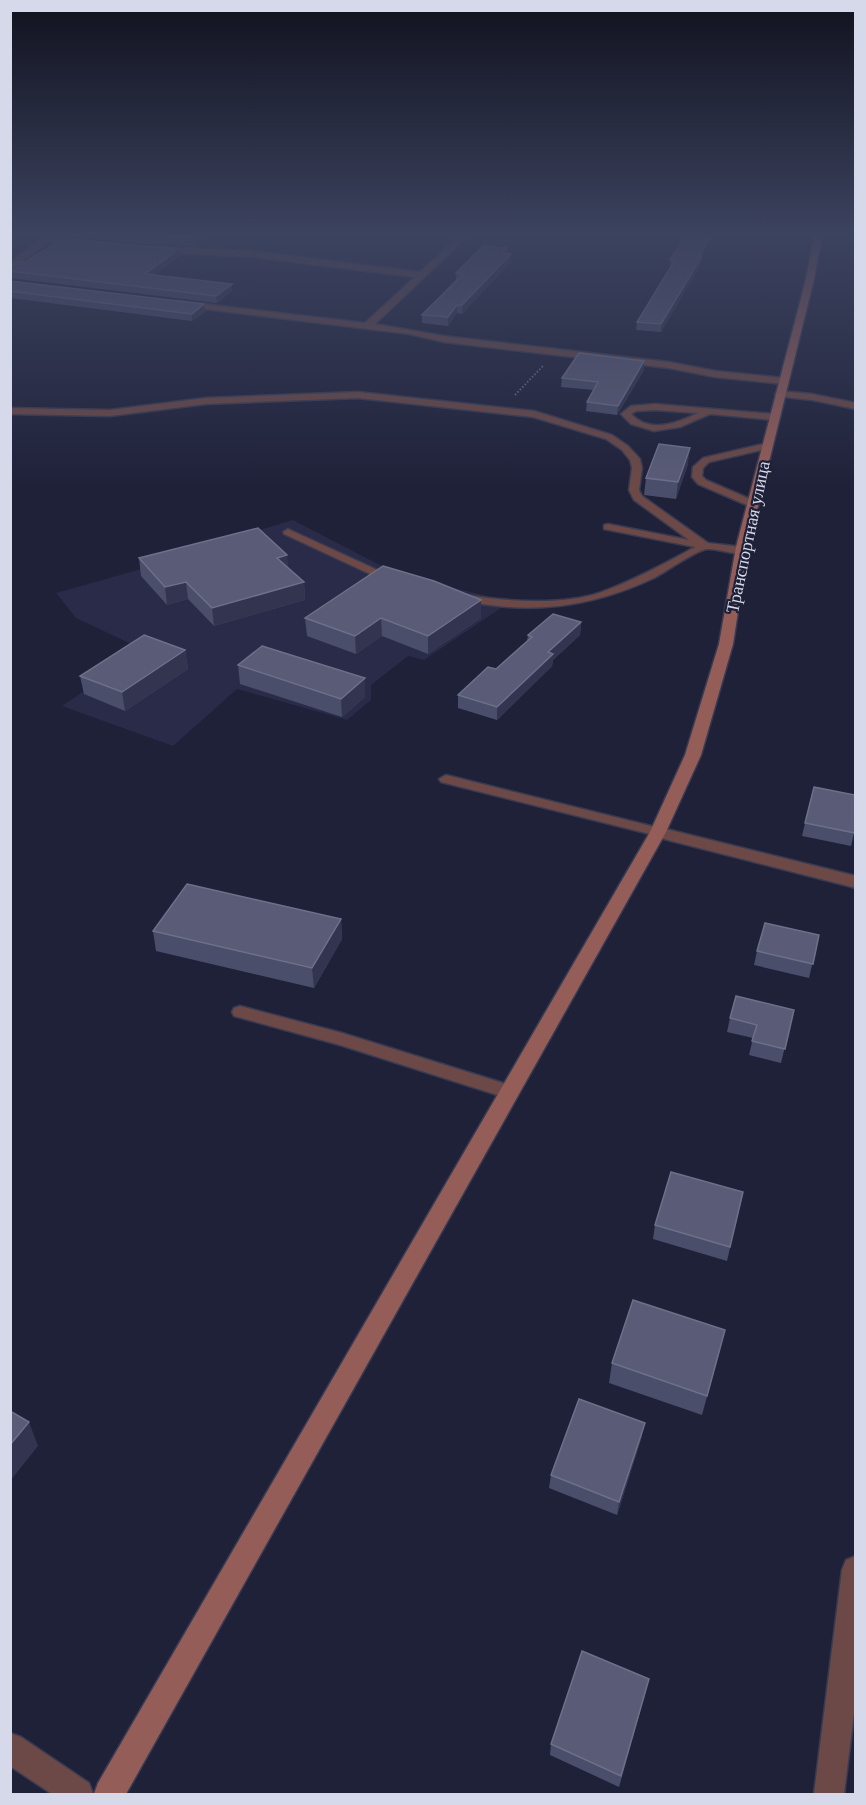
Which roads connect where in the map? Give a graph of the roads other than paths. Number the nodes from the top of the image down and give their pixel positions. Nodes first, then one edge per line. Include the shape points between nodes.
1 (310, 319) edge
2 (374, 319) edge
3 (799, 319) edge
4 (367, 326) junction
5 (781, 388) junction
6 (855, 406) edge
7 (10, 411) edge
8 (708, 412) junction
9 (774, 417) junction
10 (767, 446) junction
11 (753, 504) junction
12 (608, 527) dead end
13 (288, 532) dead end
14 (705, 546) junction
15 (742, 550) junction
16 (408, 584) edge
17 (448, 595) edge
18 (446, 779) dead end
19 (658, 832) junction
20 (855, 882) edge
21 (240, 1012) dead end
22 (510, 1092) junction
23 (855, 1570) edge
24 (10, 1748) edge
25 (78, 1794) edge
26 (109, 1794) edge
27 (829, 1794) edge

1 - 4 street
2 - 4 street
3 - 5 main road, Транспортная улица
4 - 5 street via 444,339 669,365
5 - 6 street
5 - 9 main road, Транспортная улица
7 - 14 lane via 110,413 218,400 358,395 534,414 609,436 635,459 634,490 638,498
8 - 8 lane via 643,407 626,414 643,426 658,428 684,424
8 - 9 lane
9 - 10 main road, Транспортная улица
10 - 11 main road, Транспортная улица
10 - 11 lane via 706,460 699,467 702,482
11 - 15 main road, Транспортная улица
12 - 14 lane
13 - 16 lane via 388,579
14 - 15 lane
14 - 17 lane via 601,596 569,603 493,603
15 - 19 main road, Транспортная улица via 726,644 696,744
18 - 19 lane
19 - 20 street
19 - 22 main road, Транспортная улица
21 - 22 lane via 342,1039
22 - 26 main road, Транспортная улица
23 - 27 street
24 - 25 street

